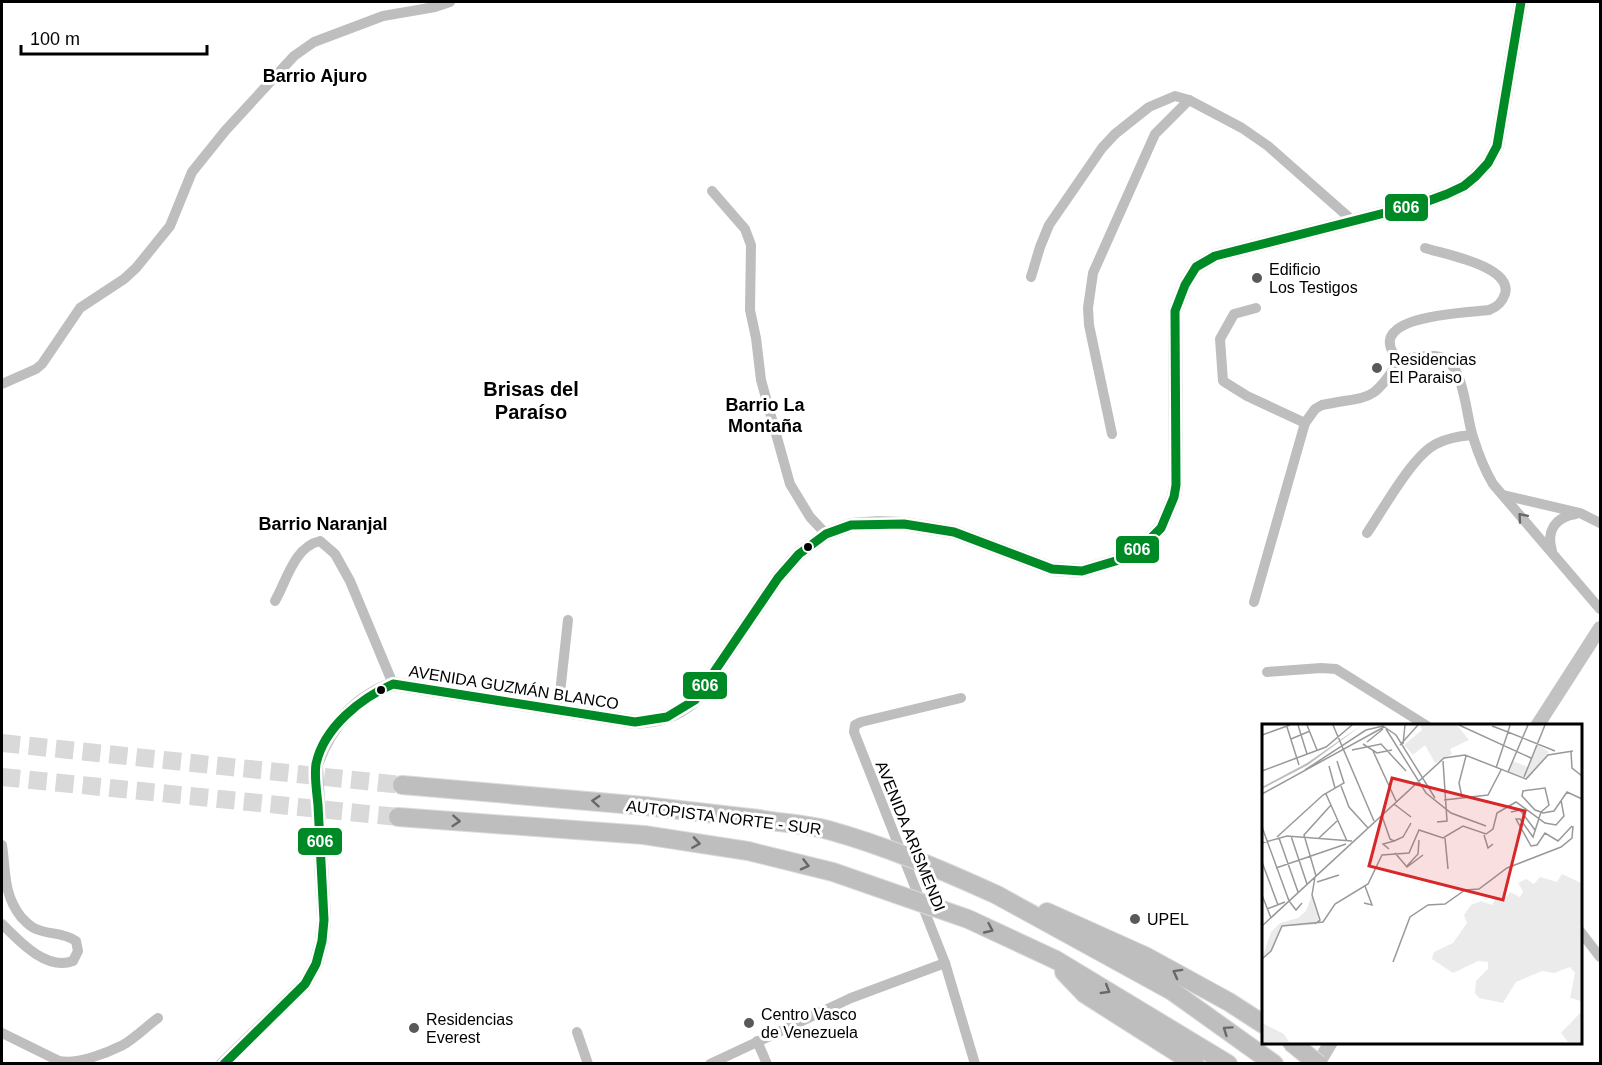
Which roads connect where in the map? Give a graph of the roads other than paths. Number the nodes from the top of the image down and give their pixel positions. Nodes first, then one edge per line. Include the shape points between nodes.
1 (450, 2) edge
2 (1521, 2) edge
3 (1189, 100) junction
4 (712, 191) dead end
5 (1353, 221) junction
6 (1425, 248) dead end
7 (1031, 277) dead end
8 (1256, 308) dead end
9 (1399, 361) junction
10 (2, 384) edge
11 (1305, 423) junction
12 (1112, 434) dead end
13 (1472, 435) junction
14 (1503, 495) junction
15 (1580, 513) junction
16 (1600, 523) edge
17 (1367, 533) dead end
18 (826, 534) junction
19 (1552, 552) junction
20 (275, 601) dead end
21 (1254, 602) dead end
22 (1600, 609) edge
23 (568, 620) dead end
24 (1600, 628) edge
25 (1267, 672) dead end
26 (393, 684) junction
27 (961, 698) dead end
28 (558, 711) junction
29 (1423, 724) edge
30 (1538, 724) edge
31 (402, 785) tunnel mouth
32 (398, 817) tunnel mouth
33 (2, 845) edge
34 (997, 895) junction
35 (2, 924) edge
36 (1581, 932) edge
37 (1600, 957) edge
38 (1056, 960) junction
39 (945, 963) junction
40 (158, 1018) dead end
41 (1262, 1023) edge
42 (577, 1032) dead end
43 (2, 1033) edge
44 (757, 1041) junction
45 (1293, 1044) edge
46 (1331, 1044) edge
47 (223, 1064) edge
48 (588, 1064) edge
49 (710, 1064) edge
50 (767, 1064) edge
51 (975, 1064) edge
52 (1196, 1064) edge
53 (1228, 1064) edge
54 (1274, 1064) edge
55 (1318, 1064) edge

1 - 10 street via 382,16 302,49 192,172 170,226 136,268 80,308 42,364
2 - 5 street, AVENIDA GUZMÁN BLANCO via 1497,146 1488,163 1464,186 1447,194
3 - 5 street via 1268,146
3 - 7 street via 1174,96 1149,107 1101,148 1049,225
3 - 12 street via 1155,134 1093,273 1089,325
4 - 18 street via 745,229 751,245 750,310 761,380 790,484 810,517
5 - 18 street, AVENIDA GUZMÁN BLANCO via 1215,256 1196,267 1175,311 1174,497 1161,528 1142,547 1119,560 1082,571 1052,569 954,532 904,524 851,525
6 - 9 street via 1482,265 1503,279 1506,290 1497,307 1489,310 1402,325 1389,343
8 - 11 street via 1234,314 1220,339 1223,381
9 - 11 street via 1370,396 1323,405
9 - 13 street via 1436,356 1452,364
11 - 21 street
13 - 14 street via 1486,472
13 - 17 street via 1435,444 1419,457
14 - 15 street
19 -> 14 street
15 - 16 street
15 - 19 street via 1566,515 1554,524 1549,542
18 - 28 street, AVENIDA GUZMÁN BLANCO via 799,554 778,578 695,700 678,714 635,722
19 - 22 street
20 - 26 street via 302,550 309,543 320,541 335,554 350,581
23 - 28 street
24 - 30 street
25 - 29 street via 1336,669
26 - 28 street, AVENIDA GUZMÁN BLANCO
26 - 47 street, AVENIDA GUZMÁN BLANCO via 375,691 340,720 323,744 316,765 324,920 316,964 305,984
27 - 39 street, AVENIDA ARISMENDI via 861,722 855,725 854,732
34 -> 31 highway, AUTOPISTA NORTE - SUR, bridge via 939,869 826,830 645,806
32 -> 38 highway, AUTOPISTA NORTE - SUR, bridge via 644,835 748,851 833,872 968,919
33 - 35 street via 7,892 13,906 34,929 68,935 76,941 78,951 73,961 51,962
41 -> 34 highway via 1145,956 1061,916
54 -> 34 highway, AUTOPISTA NORTE - SUR via 1172,991
36 - 37 street
38 - 52 highway via 1085,994
38 -> 53 highway, AUTOPISTA NORTE - SUR
39 - 44 street via 851,998
39 - 51 street, AVENIDA ARISMENDI
40 - 43 street via 124,1044 68,1063
42 - 48 street
44 - 49 street
44 - 50 street
45 - 55 highway, bridge
46 - 55 street

